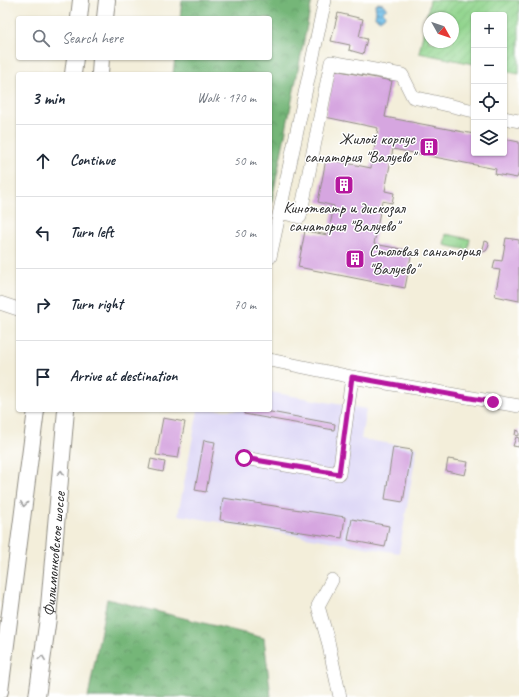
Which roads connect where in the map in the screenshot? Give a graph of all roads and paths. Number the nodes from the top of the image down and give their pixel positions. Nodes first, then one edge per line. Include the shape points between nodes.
1 (81, 0) edge
2 (107, 0) edge
3 (325, 0) edge
4 (79, 16) edge
5 (105, 16) edge
6 (75, 60) edge
7 (101, 60) edge
8 (73, 72) edge
9 (100, 72) edge
10 (471, 110) edge
11 (507, 119) edge
12 (519, 121) edge
13 (280, 212) junction
14 (272, 248) edge
15 (0, 303) edge
16 (16, 308) edge
17 (272, 360) edge
18 (352, 377) junction
19 (519, 406) edge
20 (36, 412) edge
21 (66, 412) edge
22 (244, 458) dead end
23 (332, 580) dead end
24 (0, 691) edge
25 (37, 697) edge
26 (340, 697) edge

1 - 4 main road
2 - 5 main road
3 - 13 street
6 - 8 main road
7 - 9 main road
10 - 13 street via 413,97 402,75 331,62 300,217
11 - 12 street
13 - 14 street
15 - 16 street
17 - 18 street
18 - 19 street
18 - 22 street via 339,474
20 -> 24 main road, Филимонковское шоссе
25 -> 21 main road, Филимонковское шоссе via 48,618
23 - 26 street via 318,606

